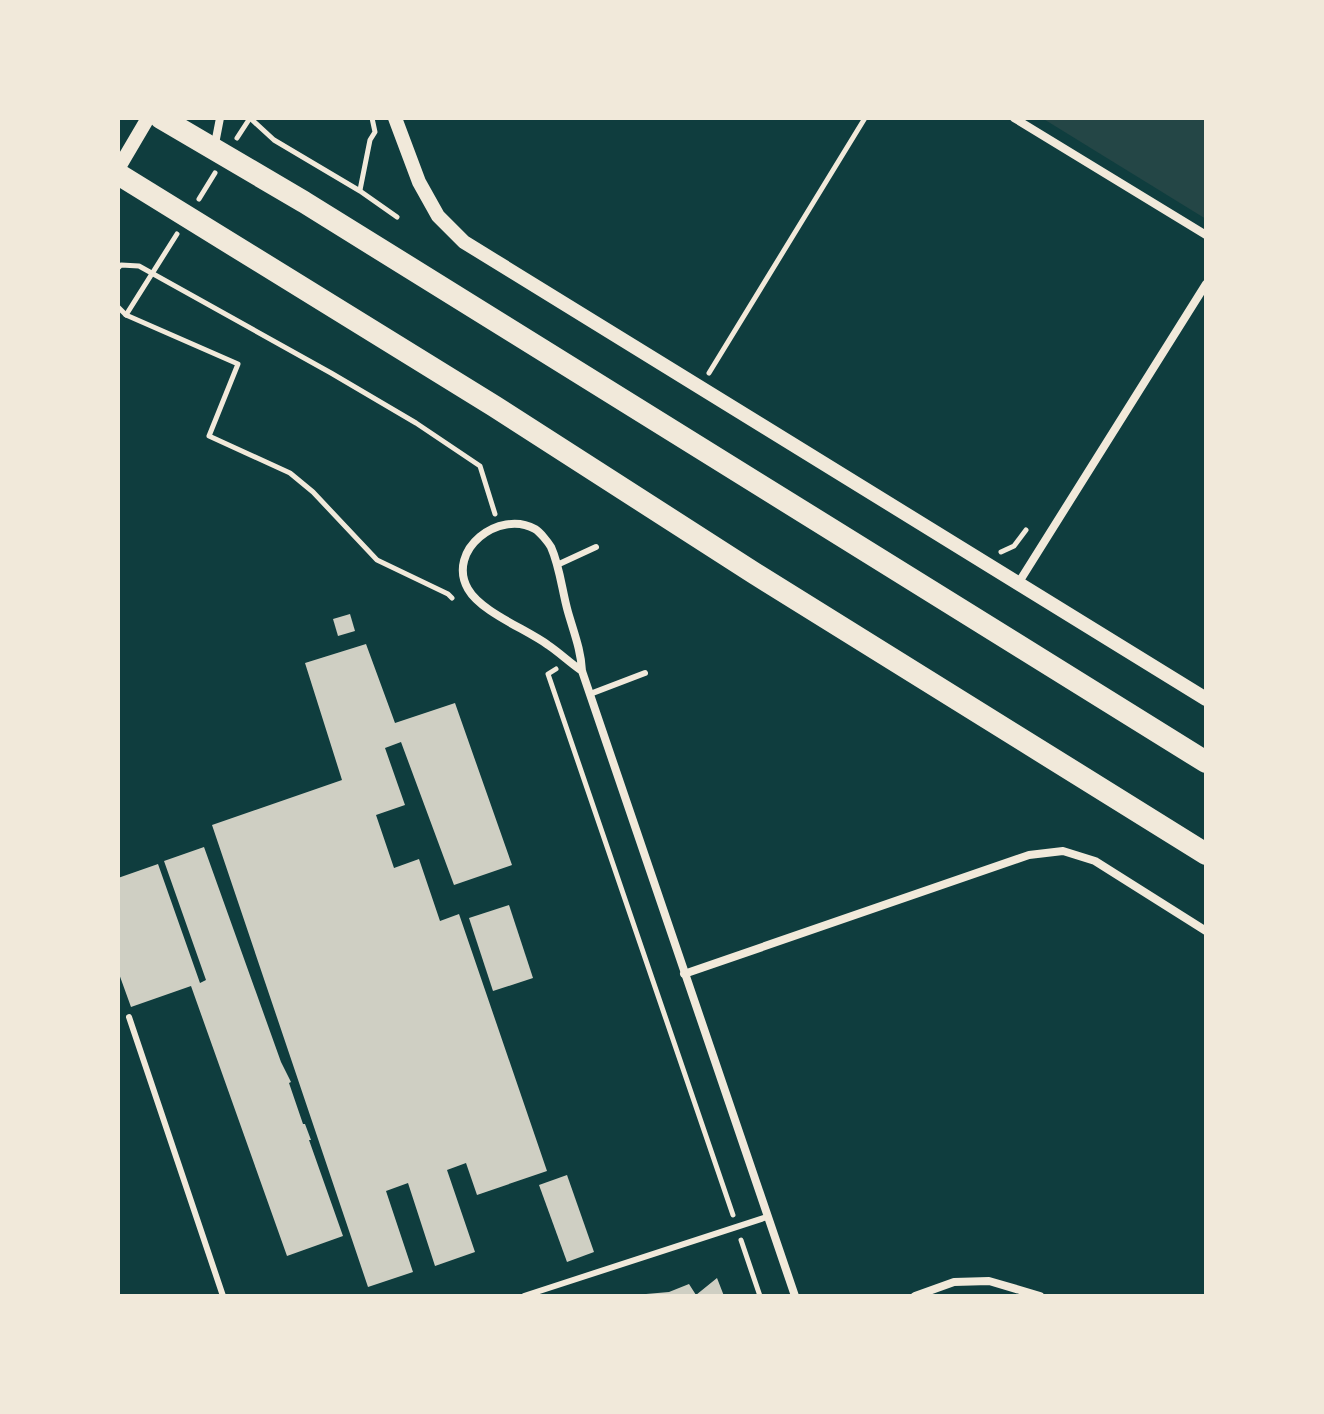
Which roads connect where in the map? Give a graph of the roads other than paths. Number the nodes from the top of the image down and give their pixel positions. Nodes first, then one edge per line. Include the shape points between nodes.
1 (148, 118) edge
2 (161, 118) edge
3 (220, 118) edge
4 (395, 118) edge
5 (1014, 118) edge
6 (214, 150) junction
7 (118, 172) edge
8 (1206, 235) edge
9 (1206, 284) edge
10 (596, 547) dead end
11 (557, 565) junction
12 (1019, 582) junction
13 (582, 671) junction
14 (645, 673) dead end
15 (590, 694) junction
16 (1206, 699) edge
17 (1206, 762) edge
18 (1206, 854) edge
19 (1206, 931) edge
20 (684, 974) junction
21 (129, 1017) dead end
22 (767, 1217) junction
23 (223, 1296) edge
24 (524, 1296) edge
25 (795, 1296) edge
26 (915, 1296) edge
27 (1040, 1296) edge

1 - 7 street
2 - 6 highway
3 - 6 street
4 - 12 street via 419,182 438,216 464,242
5 - 8 street
6 - 17 highway
7 - 18 highway
9 - 12 street
10 - 11 lane
11 - 13 street
11 - 13 street via 549,544 534,529 519,525 498,526 473,542 464,557 468,589 485,607
12 - 16 street
13 - 15 street
14 - 15 lane
15 - 20 street
19 - 20 street via 1095,861 1063,851 1029,855
20 - 22 street
21 - 23 lane
22 - 24 lane
22 - 25 street
26 - 27 street via 954,1282 989,1281

